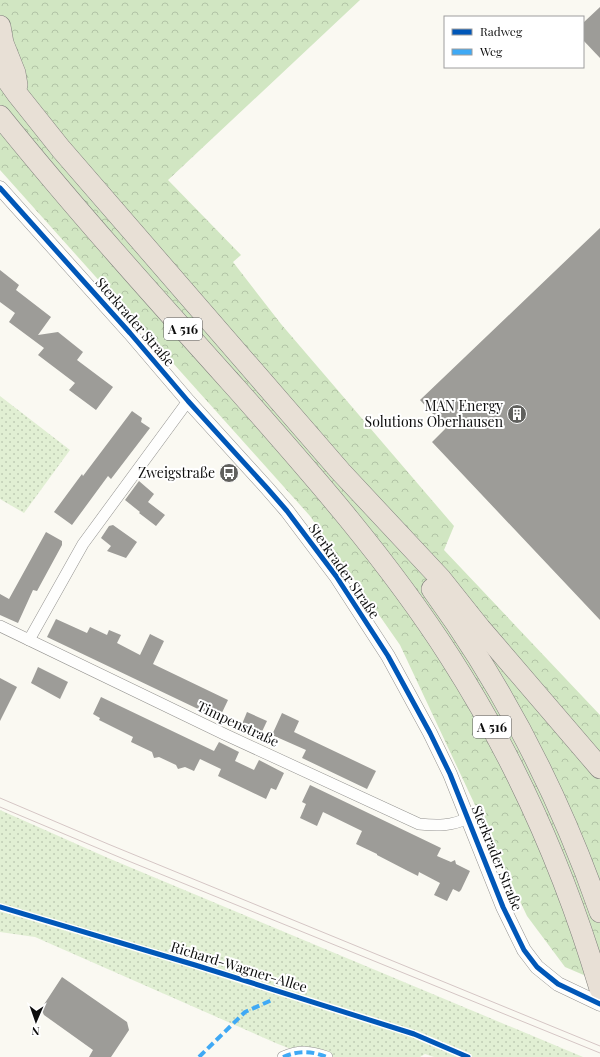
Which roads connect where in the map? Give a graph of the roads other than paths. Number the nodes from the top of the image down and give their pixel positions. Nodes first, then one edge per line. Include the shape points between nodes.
1 (0, 26) edge
2 (0, 70) edge
3 (18, 95) junction
4 (0, 116) edge
5 (0, 188) edge
6 (188, 401) junction
7 (341, 472) junction
8 (0, 626) edge
9 (29, 640) junction
10 (600, 768) edge
11 (468, 818) junction
12 (600, 912) edge
13 (591, 992) edge
14 (600, 1004) edge
15 (283, 1057) edge
16 (327, 1057) edge

1 - 3 highway via 3,43 15,73
2 - 3 highway, A 516
3 - 7 highway, A 516 via 61,149
4 - 13 highway, A 516 via 38,164 328,495 390,571 437,637 503,746 542,828 567,888 589,953
5 - 6 street, Sterkrader Straße
6 - 9 street via 83,544
6 - 11 street, Sterkrader Straße via 267,488 336,576 408,691 450,774
7 - 10 highway via 441,579
7 - 12 highway, A 516 via 463,632 505,702 566,820
8 - 9 street, Timpenstraße
9 - 11 street, Timpenstraße via 419,824 438,826
11 - 13 street, Sterkrader Straße via 503,907 524,950 537,967 558,984
13 - 14 street, Sterkrader Straße
15 - 16 street via 294,1052 317,1053

